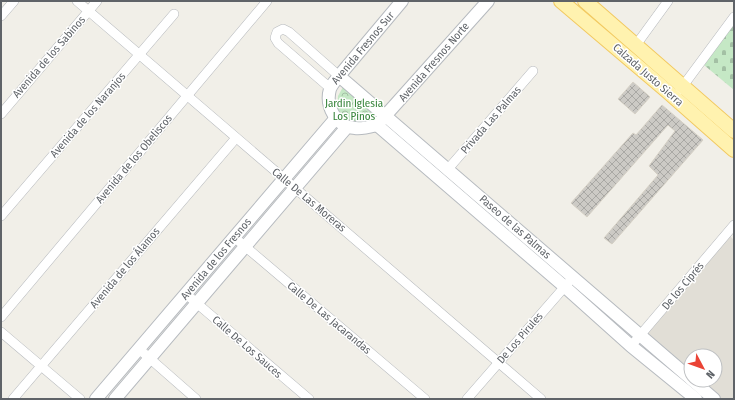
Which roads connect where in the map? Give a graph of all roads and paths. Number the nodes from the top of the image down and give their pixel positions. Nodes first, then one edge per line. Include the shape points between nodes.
1 (14, 1) edge
2 (76, 1) edge
3 (98, 1) edge
4 (267, 1) edge
5 (402, 1) edge
6 (488, 1) edge
7 (561, 1) edge
8 (668, 1) edge
9 (588, 2) edge
10 (89, 11) junction
11 (174, 14) dead end
12 (1, 16) edge
13 (734, 17) edge
14 (636, 45) junction
15 (140, 55) junction
16 (533, 71) dead end
17 (339, 76) junction
18 (330, 88) junction
19 (678, 92) junction
20 (187, 96) junction
21 (1, 114) edge
22 (386, 116) junction
23 (336, 118) junction
24 (377, 126) junction
25 (347, 127) junction
26 (734, 131) edge
27 (236, 138) junction
28 (734, 150) edge
29 (448, 169) junction
30 (284, 179) junction
31 (294, 188) junction
32 (1, 216) edge
33 (734, 225) edge
34 (234, 237) junction
35 (244, 246) junction
36 (573, 277) junction
37 (565, 286) junction
38 (186, 294) junction
39 (196, 303) junction
40 (1, 317) edge
41 (1, 332) edge
42 (640, 336) junction
43 (632, 346) junction
44 (139, 349) junction
45 (150, 358) junction
46 (499, 362) junction
47 (41, 366) junction
48 (683, 373) edge
49 (701, 388) edge
50 (13, 399) edge
51 (80, 399) edge
52 (96, 399) edge
53 (115, 399) edge
54 (196, 399) edge
55 (309, 399) edge
56 (424, 399) edge
57 (467, 399) edge
58 (541, 399) edge
59 (696, 399) edge
60 (714, 399) edge

1 - 12 street
2 - 10 street, Calle De Las Moreras
3 - 10 street, Avenida de los Sabinos
4 - 20 street, Avenida de los Obeliscos
5 - 17 street, Avenida Fresnos Sur
6 - 22 street, Avenida Fresnos Norte
7 - 19 main road, Calzada Justo Sierra
8 - 14 street
9 - 14 main road, Calzada Justo Sierra
10 - 15 street, Calle De Las Moreras
10 - 21 street, Avenida de los Sabinos
11 - 15 street, Avenida de los Naranjos
13 - 19 street
14 - 19 main road, Calzada Justo Sierra
15 - 20 street, Calle De Las Moreras
15 - 32 street, Avenida de los Naranjos
16 - 29 street, Privada Las Palmas
17 - 18 street, Avenida Fresnos Sur
17 - 18 street via 289,32 283,29 277,32 275,38 278,43
17 - 22 street, Paseo de las Palmas
18 - 23 street, Avenida Fresnos Sur via 330,109
19 - 26 main road, Calzada Justo Sierra
19 - 28 main road, Calzada Justo Sierra
20 - 27 street, Calle De Las Moreras
20 - 40 street, Avenida de los Obeliscos
22 - 24 street, Avenida Fresnos Norte
22 - 29 street, Paseo de las Palmas
23 - 25 street
23 - 30 street, Avenida de los Fresnos
24 - 25 street
24 - 37 street, Paseo de las Palmas
25 - 31 street, Avenida de los Fresnos
27 - 30 street, Calle De Las Moreras
27 - 47 street, Avenida de los Álamos
29 - 36 street, Paseo de las Palmas
30 - 31 street, Calle De Las Moreras
30 - 34 street, Avenida de los Fresnos
31 - 35 street, Avenida de los Fresnos
31 - 46 street, Calle De Las Moreras
33 - 42 street, De los Ciprés
34 - 35 street, Calle De Las Jacarandas
34 - 38 street, Avenida de los Fresnos
35 - 39 street, Avenida de los Fresnos
35 - 56 street, Calle De Las Jacarandas
36 - 37 street, De Los Pirules
36 - 42 street, Paseo de las Palmas
37 - 43 street, Paseo de las Palmas
37 - 46 street, De Los Pirules
38 - 39 street, Calle De Los Sauces
38 - 44 street, Avenida de los Fresnos
39 - 45 street, Avenida de los Fresnos
39 - 55 street, Calle De Los Sauces
41 - 47 street
42 - 43 street, De los Ciprés
42 - 48 street, Paseo de las Palmas
43 - 59 street, Paseo de las Palmas
44 - 45 street
44 - 52 street, Avenida de los Fresnos
45 - 53 street, Avenida de los Fresnos
45 - 54 street
46 - 57 street, De Los Pirules
46 - 58 street, Calle De Las Moreras
47 - 50 street, Avenida de los Álamos
47 - 51 street
49 - 60 street, Paseo de las Palmas

